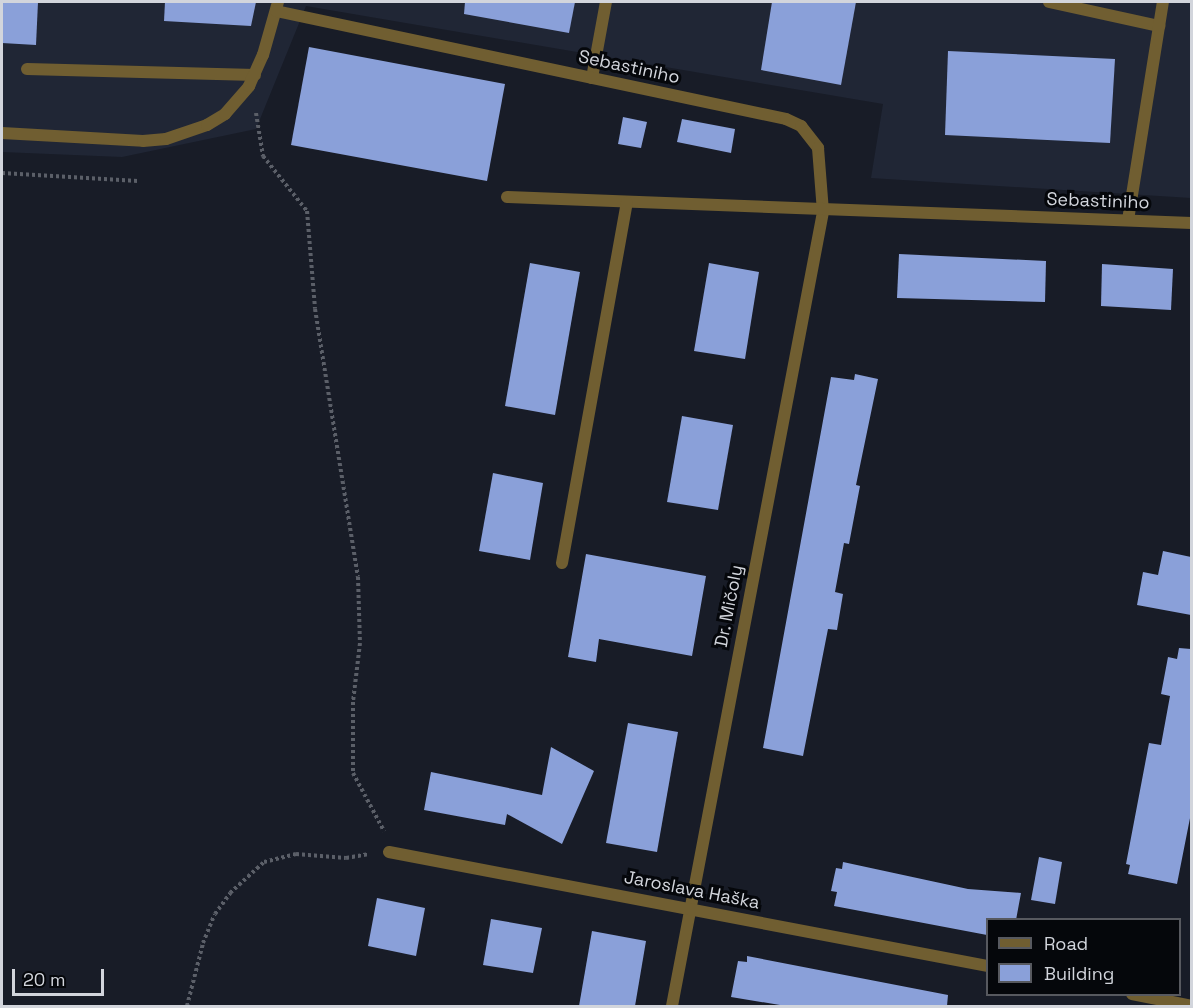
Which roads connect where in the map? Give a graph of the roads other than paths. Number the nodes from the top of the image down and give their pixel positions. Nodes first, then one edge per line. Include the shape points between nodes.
1 (606, 2) edge
2 (1049, 2) edge
3 (1163, 2) edge
4 (277, 6) edge
5 (1159, 26) junction
6 (27, 69) dead end
7 (592, 78) junction
8 (252, 81) junction
9 (2, 133) edge
10 (507, 197) dead end
11 (627, 203) junction
12 (823, 212) junction
13 (1128, 220) junction
14 (1191, 223) edge
15 (562, 563) dead end
16 (393, 853) road end
17 (690, 907) junction
18 (986, 966) edge
19 (1142, 996) edge
20 (672, 1006) edge
21 (1191, 1006) edge

1 - 7 street
2 - 5 street
3 - 5 street
4 - 7 street, Sebastiniho via 358,28
4 - 8 street
5 - 13 street
6 - 8 street
7 - 12 street, Sebastiniho via 786,119 801,126 818,148
8 - 9 street via 225,114 207,125 166,139
10 - 11 street, Sebastiniho
11 - 12 street, Sebastiniho
11 - 15 street
12 - 13 street, Sebastiniho
12 - 17 street, Dr. Mičoly
13 - 14 street, Sebastiniho
16 - 17 street, Jaroslava Haška
17 - 18 street, Jaroslava Haška
17 - 20 street, Dr. Mičoly
19 - 21 street

